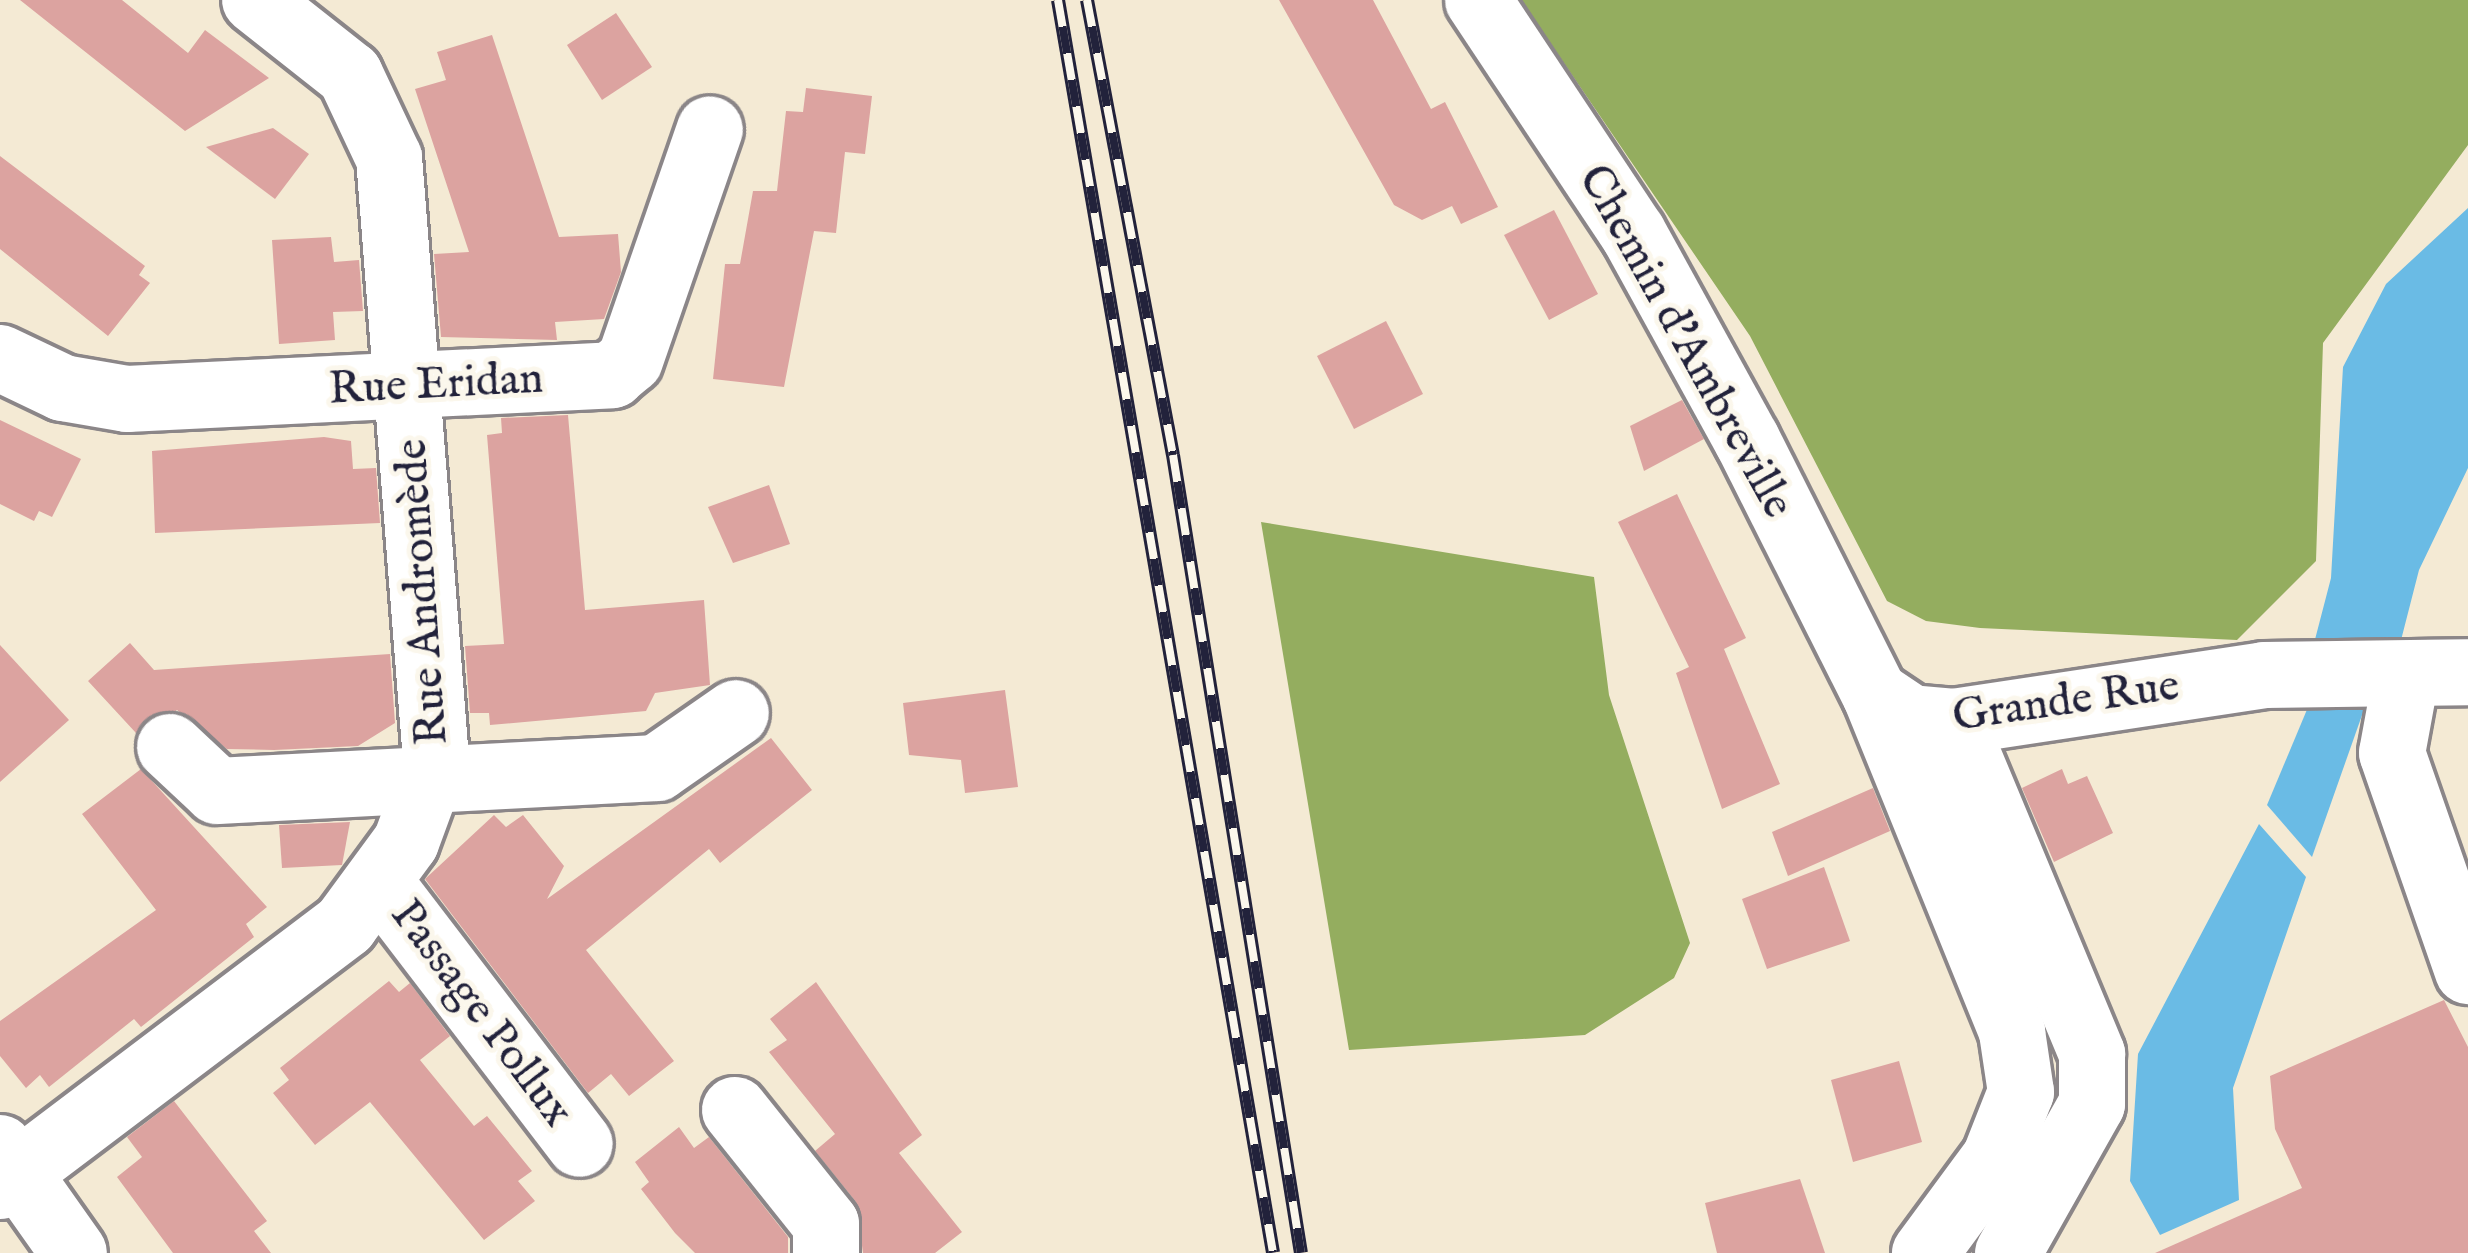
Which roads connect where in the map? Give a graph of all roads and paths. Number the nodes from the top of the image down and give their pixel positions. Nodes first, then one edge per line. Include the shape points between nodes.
1 (255, 0) edge
2 (1478, 0) edge
3 (710, 129) dead end
4 (0, 358) edge
5 (410, 386) junction
6 (2437, 674) edge
7 (1875, 694) junction
8 (736, 713) dead end
9 (1954, 722) junction
10 (170, 747) dead end
11 (431, 779) junction
12 (381, 884) junction
13 (2468, 970) edge
14 (735, 1110) dead end
15 (580, 1144) dead end
16 (6, 1169) edge
17 (74, 1253) edge
18 (826, 1253) edge
19 (1925, 1253) edge
20 (2008, 1253) edge

1 - 5 street, Rue Andromède via 350,75 375,117 398,201
2 - 7 street, Chemin d'Ambreville via 1633,233
3 - 5 street, Rue Eridan via 620,369
4 - 5 street, Rue Eridan via 63,388 127,399
5 - 11 street, Rue Andromède
6 - 9 street, Grande Rue via 2264,674
6 - 13 street via 2392,753
7 - 9 street, Grande Rue via 1911,718
7 - 19 street, Chemin d'Ambreville via 2020,1062 1994,1158
8 - 11 street via 657,768
9 - 20 street via 2092,1054 2092,1104
10 - 11 street via 218,791
11 - 12 street, Rue Andromède
12 - 15 street, Passage Pollux
12 - 16 street, Rue Andromède via 345,925
14 - 18 street via 826,1224
16 - 17 street

